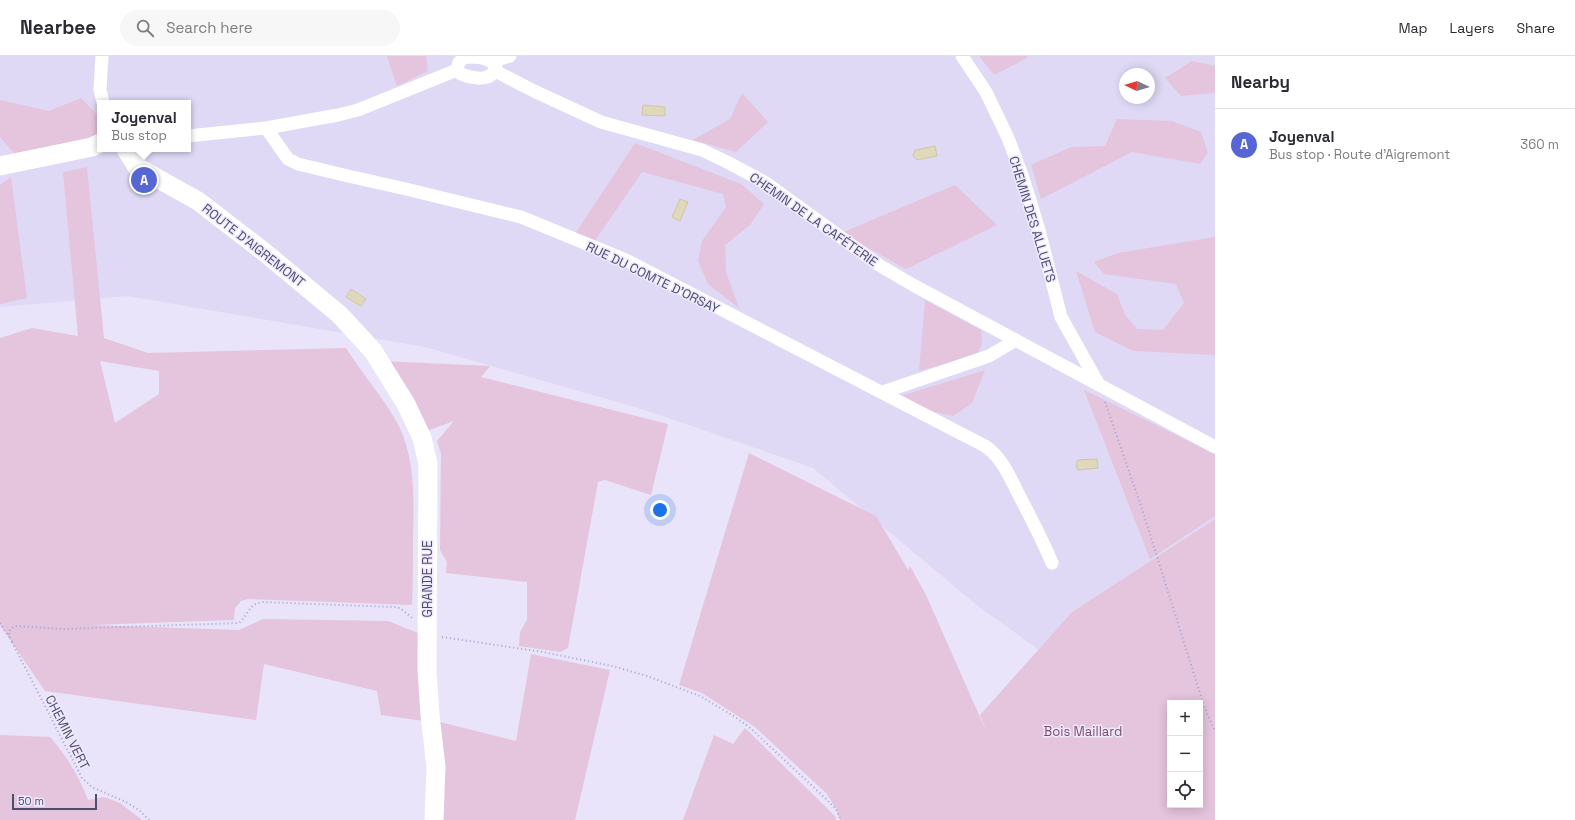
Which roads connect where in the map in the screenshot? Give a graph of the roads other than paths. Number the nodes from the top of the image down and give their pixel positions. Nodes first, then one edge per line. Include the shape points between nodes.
1 (102, 56) edge
2 (510, 56) edge
3 (962, 56) edge
4 (458, 62) edge
5 (494, 66) junction
6 (102, 100) edge
7 (266, 128) junction
8 (191, 136) edge
9 (97, 144) edge
10 (126, 152) edge
11 (0, 166) edge
12 (1016, 340) junction
13 (373, 351) joint
14 (1099, 385) junction
15 (882, 392) junction
16 (1215, 447) edge
17 (1052, 563) dead end
18 (434, 820) edge

1 - 6 street via 100,89
2 - 5 street
3 - 14 street, CHEMIN DES ALLUETS via 986,92 1008,138 1039,230 1061,318
4 - 5 street via 473,57
4 - 5 street via 459,73 466,76 484,78 491,75
4 - 7 street via 358,110
5 - 12 street, CHEMIN DE LA CAFÉTERIE via 534,91 595,119 702,150 727,162 766,183 879,265
7 - 8 street
7 - 15 street, RUE DU COMTE D'ORSAY via 288,159 298,164 521,217 626,260
9 - 11 street
10 - 13 street, ROUTE D’AIGREMONT via 137,167 198,201 263,251 340,315
12 - 14 street, CHEMIN DE LA CAFÉTERIE
12 - 15 street via 989,356
13 - 18 street, GRANDE RUE via 406,404 422,438 428,464 427,670 436,767
14 - 16 street, CHEMIN DE LA CAFÉTERIE
15 - 17 street, RUE DU COMTE D'ORSAY via 993,452 1002,462

